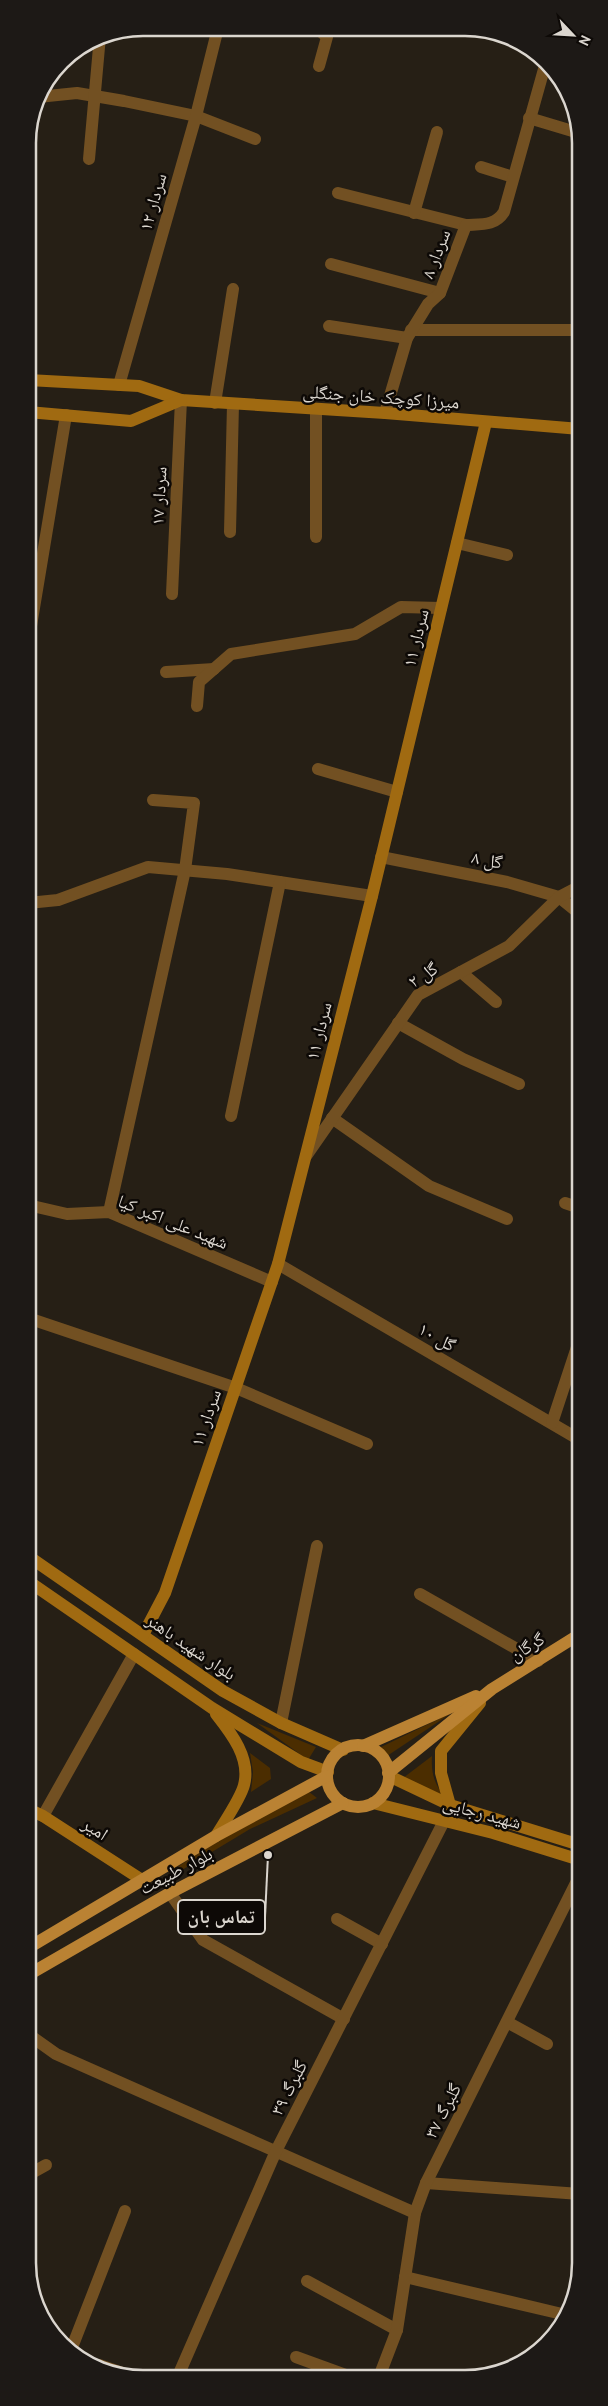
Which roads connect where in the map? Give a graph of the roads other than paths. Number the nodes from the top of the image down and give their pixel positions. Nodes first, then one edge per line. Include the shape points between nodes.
1 (216, 36) edge
2 (325, 36) edge
3 (99, 45) edge
4 (319, 66) dead end
5 (543, 71) edge
6 (47, 96) edge
7 (95, 96) junction
8 (196, 116) junction
9 (529, 118) junction
10 (571, 130) edge
11 (437, 132) dead end
12 (255, 139) dead end
13 (89, 159) dead end
14 (481, 168) dead end
15 (513, 177) junction
16 (338, 192) dead end
17 (414, 213) junction
18 (466, 225) junction
19 (331, 264) dead end
20 (233, 289) dead end
21 (440, 293) junction
22 (329, 326) dead end
23 (572, 330) edge
24 (409, 334) junction
25 (36, 380) edge
26 (119, 385) junction
27 (181, 400) junction
28 (215, 403) junction
29 (233, 404) junction
30 (316, 410) junction
31 (36, 413) edge
32 (385, 413) junction
33 (66, 415) junction
34 (486, 422) junction
35 (572, 428) edge
36 (230, 532) dead end
37 (316, 537) dead end
38 (457, 542) junction
39 (507, 555) dead end
40 (36, 585) edge
41 (172, 594) dead end
42 (441, 608) junction
43 (214, 669) junction
44 (166, 672) dead end
45 (198, 706) dead end
46 (318, 769) dead end
47 (397, 792) junction
48 (153, 800) dead end
49 (381, 857) junction
50 (185, 870) junction
51 (280, 882) junction
52 (572, 890) edge
53 (372, 896) junction
54 (559, 897) junction
55 (36, 902) edge
56 (572, 908) edge
57 (461, 972) junction
58 (496, 1002) dead end
59 (398, 1023) junction
60 (519, 1084) dead end
61 (231, 1116) dead end
62 (332, 1118) junction
63 (306, 1156) junction
64 (565, 1203) dead end
65 (572, 1205) edge
66 (36, 1207) edge
67 (109, 1212) junction
68 (507, 1219) dead end
69 (278, 1264) junction
70 (272, 1282) junction
71 (36, 1321) edge
72 (572, 1362) edge
73 (236, 1388) junction
74 (552, 1423) junction
75 (572, 1435) edge
76 (367, 1444) dead end
77 (317, 1546) dead end
78 (36, 1561) edge
79 (36, 1587) edge
80 (420, 1594) dead end
81 (143, 1635) junction
82 (572, 1639) edge
83 (134, 1654) junction
84 (538, 1661) junction
85 (492, 1689) junction
86 (212, 1708) junction
87 (282, 1723) junction
88 (363, 1746) junction
89 (342, 1750) junction
90 (328, 1774) junction
91 (388, 1775) junction
92 (343, 1803) junction
93 (373, 1803) junction
94 (450, 1805) junction
95 (36, 1813) edge
96 (43, 1816) junction
97 (444, 1820) junction
98 (216, 1836) junction
99 (572, 1843) edge
100 (572, 1858) edge
101 (142, 1880) junction
102 (572, 1891) edge
103 (170, 1893) junction
104 (337, 1919) dead end
105 (36, 1943) edge
106 (382, 1944) junction
107 (36, 1970) edge
108 (344, 2019) junction
109 (507, 2022) junction
110 (36, 2040) edge
111 (547, 2044) dead end
112 (276, 2151) junction
113 (46, 2165) dead end
114 (36, 2171) edge
115 (426, 2183) junction
116 (572, 2193) edge
117 (124, 2211) dead end
118 (415, 2213) junction
119 (405, 2277) junction
120 (307, 2281) dead end
121 (559, 2313) edge
122 (397, 2330) junction
123 (73, 2343) edge
124 (296, 2357) dead end
125 (181, 2370) edge
126 (332, 2370) edge
127 (382, 2370) edge

1 - 8 street, سردار ۱۲
2 - 4 street
3 - 7 street
5 - 9 street, سردار ۸
6 - 7 street via 77,93
7 - 8 street
7 - 13 street
8 - 12 street
8 - 26 street, سردار ۱۲
9 - 10 street
9 - 15 street, سردار ۸
11 - 17 street
14 - 15 street
15 - 18 street, سردار ۸ via 499,220 492,224
16 - 17 street
17 - 18 street
18 - 21 street, سردار ۸
19 - 21 street
20 - 28 street
21 - 24 street, سردار ۸ via 428,304
22 - 24 street
23 - 24 street
24 - 32 street, سردار ۸
25 - 26 main road
26 - 27 main road via 139,386
27 - 28 main road, میرزا کوچک خان جنگلی
27 - 33 main road via 131,421
27 - 41 street, سردار ۱۷
28 - 29 main road, میرزا کوچک خان جنگلی
29 - 30 main road, میرزا کوچک خان جنگلی
29 - 36 street
30 - 32 main road, میرزا کوچک خان جنگلی
30 - 37 street
31 - 33 main road
32 - 34 main road, میرزا کوچک خان جنگلی
33 - 40 street
34 - 35 main road, میرزا کوچک خان جنگلی
34 - 38 main road, سردار ۱۱
38 - 39 street
38 - 42 main road, سردار ۱۱
42 - 43 street via 401,607 355,634 232,654
42 - 47 main road, سردار ۱۱
43 - 44 street
43 - 45 street via 200,682
46 - 47 street
47 - 49 main road, سردار ۱۱
48 - 50 street via 194,803
49 - 53 main road, سردار ۱۱
49 - 54 street, گل ۸ via 507,882
50 - 51 street
50 - 55 street via 148,868 58,900
50 - 67 street
51 - 53 street
51 - 61 street
52 - 54 street, گل ۲
53 - 63 main road, سردار ۱۱
54 - 56 street, گل ۸
54 - 57 street, گل ۲ via 509,946
57 - 58 street
57 - 59 street, گل ۲ via 418,995
59 - 60 street via 463,1059
59 - 62 street, گل ۲
62 - 63 street, گل ۲
62 - 68 street via 429,1186
63 - 69 main road, سردار ۱۱
64 - 65 street
66 - 67 street, شهید علی اکبر کیا via 67,1214
67 - 70 street, شهید علی اکبر کیا
69 - 70 main road, سردار ۱۱
69 - 74 street, گل ۱۰
70 - 73 main road, سردار ۱۱
71 - 73 street
72 - 74 street
73 - 76 street
73 - 81 main road, سردار ۱۱ via 164,1593
74 - 75 street, گل ۱۰
77 - 87 street
78 - 81 main road, بلوار شهید باهنر
79 - 83 main road
80 - 84 street
81 - 87 main road, بلوار شهید باهنر via 222,1691
82 - 84 main road, گرگان
83 - 86 main road
83 - 96 street
84 - 85 main road, گرگان
85 - 88 main road
85 - 91 main road
85 - 94 main road via 441,1751 441,1773
86 - 90 main road via 301,1762
86 - 98 main road via 238,1743 244,1784
87 - 89 main road, بلوار شهید باهنر
88 - 89 main road
88 - 91 main road via 382,1756
89 - 90 main road via 334,1757
90 - 92 main road via 329,1787
90 - 98 main road, بلوار طبیعت
91 - 93 main road via 384,1792
91 - 94 main road, شهید رجایی
92 - 93 main road via 352,1807
92 - 103 main road, بلوار طبیعت
93 - 97 main road, شهید رجایی
94 - 99 main road, شهید رجایی
95 - 96 main road, امیر
96 - 101 main road, امیر
97 - 100 main road, شهید رجایی
97 - 106 street, گلبرگ ۳۹
98 - 101 main road, بلوار طبیعت
101 - 105 main road, بلوار طبیعت
102 - 109 street, گلبرگ ۳۷
103 - 107 main road, بلوار طبیعت
103 - 108 street via 203,1940
104 - 106 street
106 - 108 street, گلبرگ ۳۹
108 - 112 street, گلبرگ ۳۹
109 - 111 street
109 - 115 street, گلبرگ ۳۷
110 - 112 street via 56,2054
112 - 118 street
112 - 125 street, گلبرگ ۳۹
113 - 114 street
115 - 116 street
115 - 118 street, گلبرگ ۳۷
117 - 123 street
118 - 119 street, گلبرگ ۳۷
119 - 121 street
119 - 122 street, گلبرگ ۳۷
120 - 122 street
122 - 127 street, گلبرگ ۳۷
124 - 126 street

